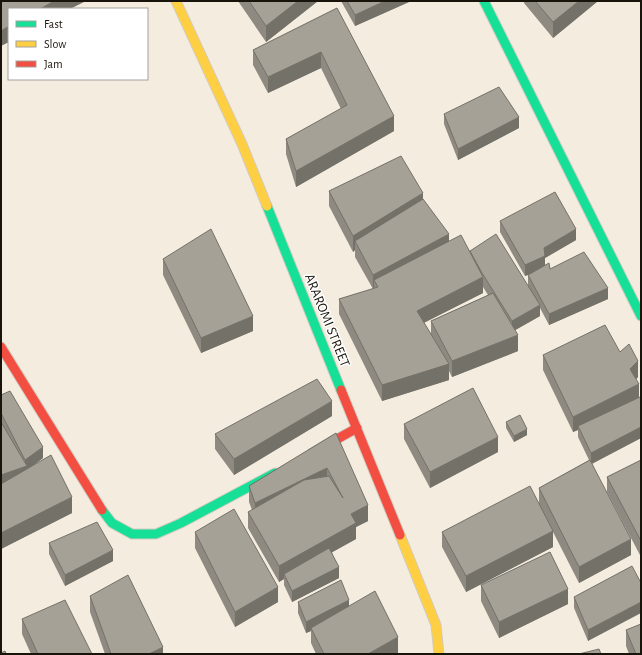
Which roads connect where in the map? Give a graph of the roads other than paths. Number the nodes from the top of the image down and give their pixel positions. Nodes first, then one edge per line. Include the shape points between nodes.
1 (176, 1) edge
2 (484, 1) edge
3 (641, 316) edge
4 (1, 347) edge
5 (356, 428) junction
6 (300, 459) edge
7 (286, 466) edge
8 (438, 654) edge

1 - 5 street, ARAROMI STREET via 242,144
2 - 3 street
4 - 7 street via 100,508 112,523 132,534 156,534 175,526
5 - 6 street
5 - 8 street, ARAROMI STREET via 436,624

